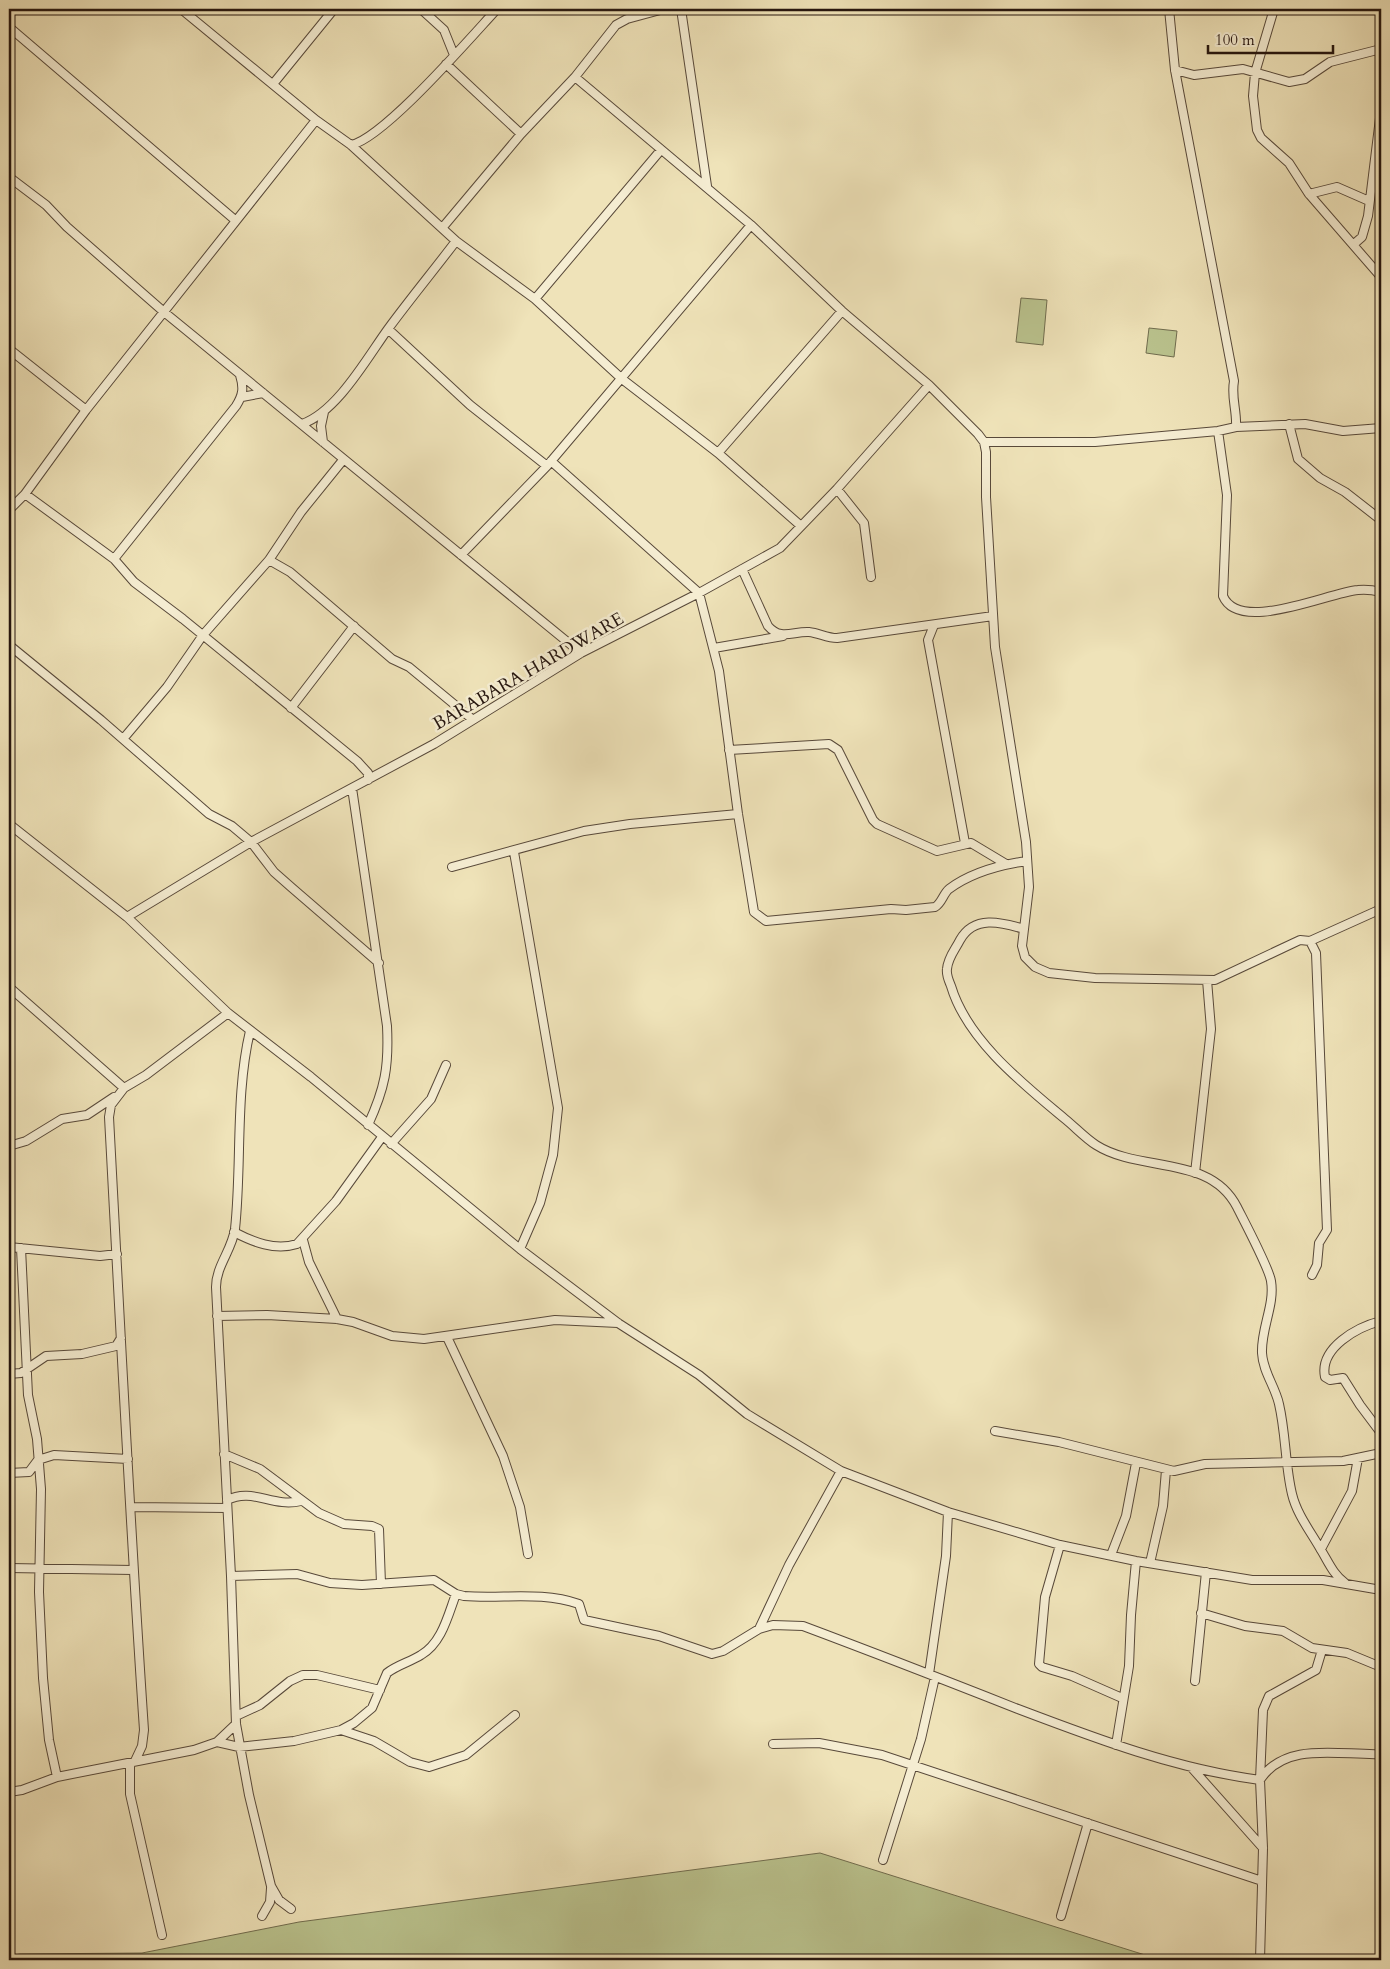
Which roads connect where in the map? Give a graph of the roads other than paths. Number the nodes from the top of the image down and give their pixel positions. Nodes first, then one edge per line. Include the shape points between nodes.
1 (12, 9) edge
2 (181, 9) edge
3 (334, 9) edge
4 (422, 9) edge
5 (497, 9) edge
6 (664, 9) edge
7 (681, 9) edge
8 (1168, 9) edge
9 (1274, 9) edge
10 (9, 15) edge
11 (9, 27) edge
12 (1381, 49) edge
13 (454, 55) junction
14 (446, 64) junction
15 (1174, 70) junction
16 (1254, 74) junction
17 (575, 77) junction
18 (273, 84) junction
19 (1381, 110) edge
20 (316, 120) junction
21 (521, 134) junction
22 (351, 145) junction
23 (660, 151) junction
24 (9, 177) edge
25 (708, 186) junction
26 (1309, 194) junction
27 (1369, 201) junction
28 (235, 220) junction
29 (751, 225) junction
30 (443, 227) junction
31 (456, 241) junction
32 (1354, 244) junction
33 (1381, 276) edge
34 (535, 299) junction
35 (842, 311) junction
36 (164, 312) junction
37 (388, 329) junction
38 (9, 349) edge
39 (240, 375) junction
40 (622, 379) junction
41 (929, 385) junction
42 (263, 393) junction
43 (242, 397) junction
44 (86, 410) junction
45 (324, 412) junction
46 (302, 424) junction
47 (1290, 424) junction
48 (1236, 427) junction
49 (1381, 428) edge
50 (1218, 432) junction
51 (322, 442) junction
52 (984, 442) junction
53 (718, 453) junction
54 (343, 460) junction
55 (549, 464) junction
56 (837, 489) junction
57 (25, 494) junction
58 (9, 510) edge
59 (1381, 520) edge
60 (801, 526) junction
61 (462, 555) junction
62 (114, 559) junction
63 (270, 560) junction
64 (742, 569) junction
65 (871, 577) dead end
66 (1381, 592) edge
67 (699, 593) junction
68 (993, 616) junction
69 (934, 624) junction
70 (354, 626) junction
71 (203, 635) junction
72 (785, 636) junction
73 (9, 646) edge
74 (714, 648) junction
75 (581, 653) junction
76 (291, 708) junction
77 (472, 719) junction
78 (124, 739) junction
79 (730, 750) junction
80 (368, 780) junction
81 (352, 788) junction
82 (738, 814) junction
83 (9, 824) edge
84 (251, 842) junction
85 (965, 843) junction
86 (514, 852) junction
87 (1027, 861) junction
88 (1006, 864) junction
89 (452, 868) dead end
90 (1381, 909) edge
91 (128, 917) junction
92 (1024, 929) junction
93 (1310, 942) junction
94 (379, 964) junction
95 (1207, 980) junction
96 (9, 987) edge
97 (228, 1013) junction
98 (250, 1031) junction
99 (446, 1065) dead end
100 (124, 1088) junction
101 (116, 1095) junction
102 (368, 1125) junction
103 (382, 1137) junction
104 (391, 1144) junction
105 (9, 1146) edge
106 (1195, 1173) junction
107 (234, 1232) junction
108 (303, 1240) junction
109 (9, 1247) edge
110 (22, 1248) junction
111 (520, 1249) junction
112 (117, 1254) junction
113 (1312, 1275) dead end
114 (217, 1316) junction
115 (337, 1320) junction
116 (1381, 1321) edge
117 (618, 1323) junction
118 (122, 1336) junction
119 (447, 1337) junction
120 (27, 1369) junction
121 (9, 1374) edge
122 (995, 1431) dead end
123 (1381, 1432) edge
124 (1381, 1453) edge
125 (224, 1454) junction
126 (1358, 1458) junction
127 (128, 1459) junction
128 (38, 1460) junction
129 (1287, 1461) junction
130 (1136, 1463) junction
131 (1166, 1470) junction
132 (841, 1471) junction
133 (9, 1472) edge
134 (301, 1501) junction
135 (227, 1504) junction
136 (131, 1507) junction
137 (948, 1512) junction
138 (1060, 1545) junction
139 (1321, 1549) junction
140 (528, 1554) dead end
141 (1111, 1555) junction
142 (1136, 1561) junction
143 (1150, 1563) junction
144 (9, 1568) edge
145 (40, 1569) junction
146 (133, 1570) junction
147 (1206, 1572) junction
148 (231, 1576) junction
149 (1346, 1583) junction
150 (381, 1584) junction
151 (1381, 1590) edge
152 (456, 1594) junction
153 (1201, 1613) junction
154 (759, 1629) junction
155 (1322, 1650) junction
156 (1381, 1667) edge
157 (932, 1676) junction
158 (1195, 1681) dead end
159 (380, 1690) junction
160 (1122, 1698) junction
161 (515, 1715) dead end
162 (236, 1720) junction
163 (341, 1730) junction
164 (144, 1741) junction
165 (217, 1742) junction
166 (773, 1744) dead end
167 (1116, 1745) junction
168 (239, 1747) junction
169 (1381, 1754) edge
170 (159, 1756) junction
171 (132, 1762) junction
172 (912, 1764) junction
173 (1191, 1766) junction
174 (57, 1777) junction
175 (1260, 1780) junction
176 (9, 1792) edge
177 (1088, 1823) junction
178 (1263, 1848) junction
179 (883, 1860) dead end
180 (1262, 1881) junction
181 (271, 1886) junction
182 (291, 1909) dead end
183 (262, 1916) dead end
184 (1061, 1916) dead end
185 (162, 1935) dead end
186 (1260, 1960) edge

1 - 10 street
2 - 18 street
3 - 18 street
4 - 13 street via 444,30
5 - 13 street
6 - 17 street via 627,18 616,25
7 - 25 street
8 - 15 street
9 - 16 street
11 - 28 street
12 - 16 street via 1330,62 1298,81 1280,81
13 - 14 street
14 - 21 street
14 - 22 street via 373,135
15 - 16 street via 1194,75 1239,69
15 - 48 street via 1232,367
16 - 26 street via 1255,118 1261,138 1289,163
17 - 21 street
17 - 23 street
18 - 20 street
19 - 27 street
20 - 22 street
20 - 28 street
21 - 30 street
22 - 30 street
23 - 25 street
23 - 34 street
24 - 36 street via 46,205
25 - 29 street
26 - 27 street via 1337,187
26 - 32 street
27 - 32 street via 1365,230
28 - 36 street
29 - 35 street
29 - 40 street
30 - 31 street
31 - 34 street
31 - 37 street
32 - 33 street
34 - 40 street
35 - 41 street
35 - 53 street
36 - 39 street
36 - 44 street
37 - 45 street via 358,373
37 - 55 street via 470,406
38 - 44 street
39 - 42 street
39 - 43 street
40 - 53 street
40 - 55 street
41 - 52 street
41 - 56 street, BARABARA HARDWARE
42 - 43 street
42 - 46 street
43 - 62 street
44 - 57 street
45 - 46 street
45 - 51 street
46 - 51 street
47 - 48 street
47 - 49 street via 1343,431
47 - 59 street via 1298,459
48 - 50 street
50 - 52 street via 1095,442
50 - 66 street via 1227,496 1223,596 1232,608 1256,612 1292,607 1357,590
51 - 54 street
52 - 68 street
53 - 60 street
54 - 61 street
54 - 63 street via 301,512
55 - 61 street
55 - 67 street
56 - 60 street, BARABARA HARDWARE
56 - 65 street via 864,523
57 - 58 street
57 - 62 street
60 - 64 street, BARABARA HARDWARE via 780,548
61 - 75 street
62 - 71 street via 134,582
63 - 70 street via 290,572
63 - 71 street
64 - 67 street, BARABARA HARDWARE
64 - 72 street via 768,626
67 - 74 street
67 - 75 street, BARABARA HARDWARE
68 - 69 street
68 - 87 street
69 - 72 street via 837,638 809,632
69 - 85 street via 928,640
70 - 76 street
70 - 77 street
71 - 76 street
71 - 78 street
72 - 74 street
73 - 78 street
74 - 79 street
75 - 77 street, BARABARA HARDWARE
76 - 80 street via 365,768
77 - 80 street, BARABARA HARDWARE
78 - 84 street via 209,814 232,826
79 - 82 street
79 - 85 street via 829,744 838,750 877,824 937,851
80 - 81 street, BARABARA HARDWARE
81 - 84 street, BARABARA HARDWARE
81 - 94 street
82 - 86 street via 584,831
82 - 88 street via 754,912 766,921 891,908 935,907 949,889 968,877
83 - 91 street
84 - 91 street, BARABARA HARDWARE
84 - 94 street via 274,872
85 - 88 street via 975,844
86 - 89 street
86 - 111 street via 558,1108 553,1155 540,1203
87 - 88 street
87 - 92 street
90 - 93 street
91 - 97 street
92 - 95 street via 1022,946 1025,958 1049,973 1095,978
92 - 106 street via 1002,923 971,926 950,956 947,975 956,1004 970,1027 1020,1082 1097,1145 1123,1156
93 - 95 street via 1300,940 1224,977
93 - 113 street via 1316,953 1327,1230 1319,1244 1318,1265
94 - 102 street via 387,1026 388,1066 384,1087
95 - 106 street via 1211,1029
96 - 100 street
97 - 98 street
97 - 100 street
98 - 102 street
98 - 107 street via 244,1067
99 - 104 street via 431,1099
100 - 101 street
101 - 105 street via 87,1115 62,1119 26,1141
101 - 112 street via 109,1117
102 - 103 street
103 - 104 street
103 - 108 street
104 - 111 street
106 - 129 street via 1212,1178 1227,1190 1270,1275 1272,1296 1262,1355 1265,1371 1279,1402
107 - 108 street via 264,1246 288,1246
107 - 114 street via 216,1280
108 - 115 street via 309,1262
109 - 110 street
110 - 112 street via 100,1256
110 - 120 street
111 - 117 street
112 - 118 street via 116,1284
114 - 115 street via 267,1315
114 - 125 street
115 - 119 street via 353,1322 392,1336
116 - 123 street via 1358,1329 1328,1355 1324,1364 1325,1377 1330,1380 1343,1378
117 - 119 street via 547,1320
117 - 132 street via 699,1375 747,1414
118 - 120 street via 116,1346 87,1353 46,1356
118 - 127 street
119 - 140 street via 506,1464 520,1507
120 - 121 street via 22,1373
120 - 128 street
122 - 130 street via 1059,1442
124 - 126 street
125 - 134 street via 260,1469
125 - 135 street
126 - 129 street via 1329,1462
126 - 139 street via 1352,1491
127 - 128 street via 54,1455
127 - 136 street
128 - 133 street via 29,1472
128 - 145 street
129 - 131 street via 1205,1464
129 - 139 street via 1292,1495
130 - 131 street
130 - 141 street via 1126,1516
131 - 143 street via 1163,1506
132 - 137 street
132 - 154 street via 789,1565
134 - 135 street via 283,1504 243,1494
134 - 150 street via 344,1524 379,1529
135 - 136 street
135 - 148 street
136 - 146 street
137 - 138 street
137 - 157 street
138 - 141 street
138 - 160 street via 1045,1597 1039,1664
139 - 149 street via 1333,1572
141 - 142 street
142 - 143 street
142 - 160 street via 1129,1666
143 - 147 street
144 - 145 street
145 - 146 street
145 - 174 street via 43,1678 49,1740
146 - 164 street
147 - 149 street via 1252,1580
147 - 153 street
148 - 150 street via 292,1574 330,1583
148 - 162 street
149 - 151 street
150 - 152 street via 434,1580
152 - 154 street via 476,1597 528,1595 578,1603 584,1620 659,1636 712,1654 723,1651
152 - 159 street via 437,1639 421,1655 386,1673
153 - 155 street via 1245,1626 1283,1631 1308,1646
153 - 158 street
154 - 157 street via 773,1625 803,1626
155 - 156 street via 1348,1653
155 - 175 street via 1316,1670 1277,1691 1265,1702
157 - 167 street
157 - 172 street
159 - 162 street via 317,1675 303,1675
159 - 163 street via 372,1708
160 - 167 street
161 - 163 street via 466,1755 429,1767 410,1762 374,1740
162 - 165 street
162 - 168 street
163 - 168 street via 294,1742
164 - 170 street
164 - 171 street
165 - 168 street
165 - 170 street
166 - 172 street via 809,1742 838,1745
167 - 173 street via 1146,1756
168 - 181 street
169 - 175 street via 1329,1751 1306,1754 1278,1763
170 - 171 street
171 - 174 street
171 - 185 street via 130,1794
172 - 177 street
172 - 179 street
173 - 175 street via 1232,1777
173 - 178 street
174 - 176 street
175 - 178 street
177 - 180 street
177 - 184 street
178 - 180 street
180 - 186 street
181 - 182 street via 279,1900
181 - 183 street via 270,1902

